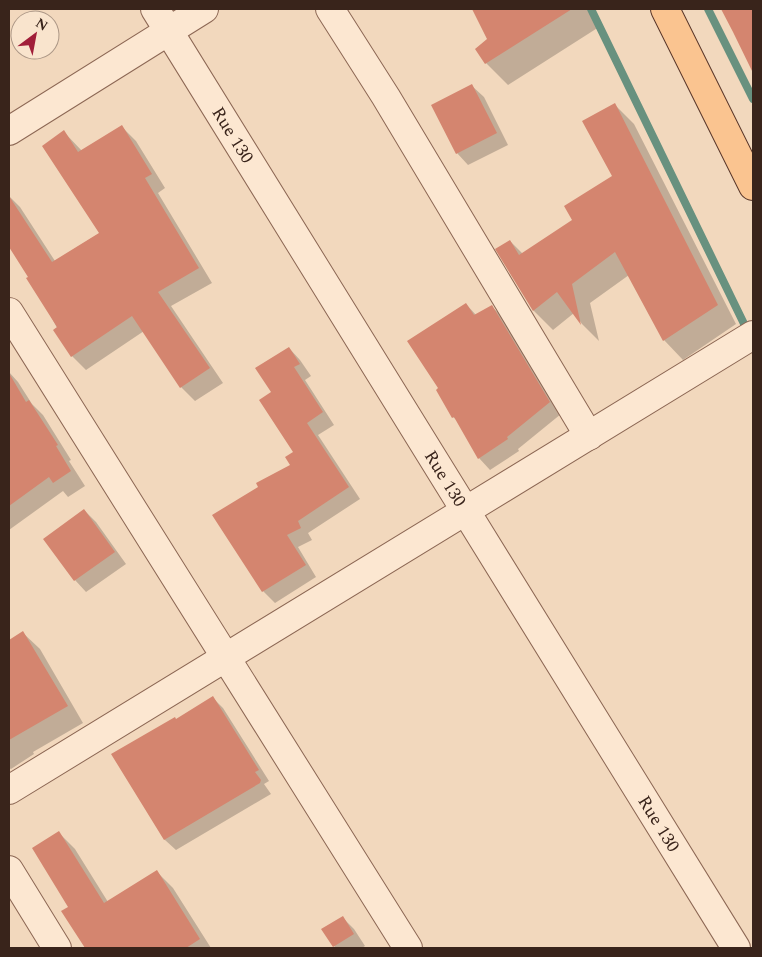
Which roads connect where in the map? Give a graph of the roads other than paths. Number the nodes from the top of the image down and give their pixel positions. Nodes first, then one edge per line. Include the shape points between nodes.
1 (204, 9) edge
2 (330, 9) edge
3 (665, 9) edge
4 (162, 20) edge
5 (9, 131) edge
6 (753, 186) edge
7 (9, 312) edge
8 (753, 335) edge
9 (589, 436) junction
10 (466, 510) junction
11 (226, 658) junction
12 (9, 790) edge
13 (9, 870) edge
14 (57, 948) edge
15 (408, 948) edge
16 (736, 948) edge

1 - 4 street
2 - 9 street
3 - 6 main road
4 - 5 street
4 - 10 street, Rue 130
7 - 11 street
8 - 9 street
9 - 10 street
10 - 11 street
10 - 16 street, Rue 130
11 - 12 street
11 - 15 street
13 - 14 street

